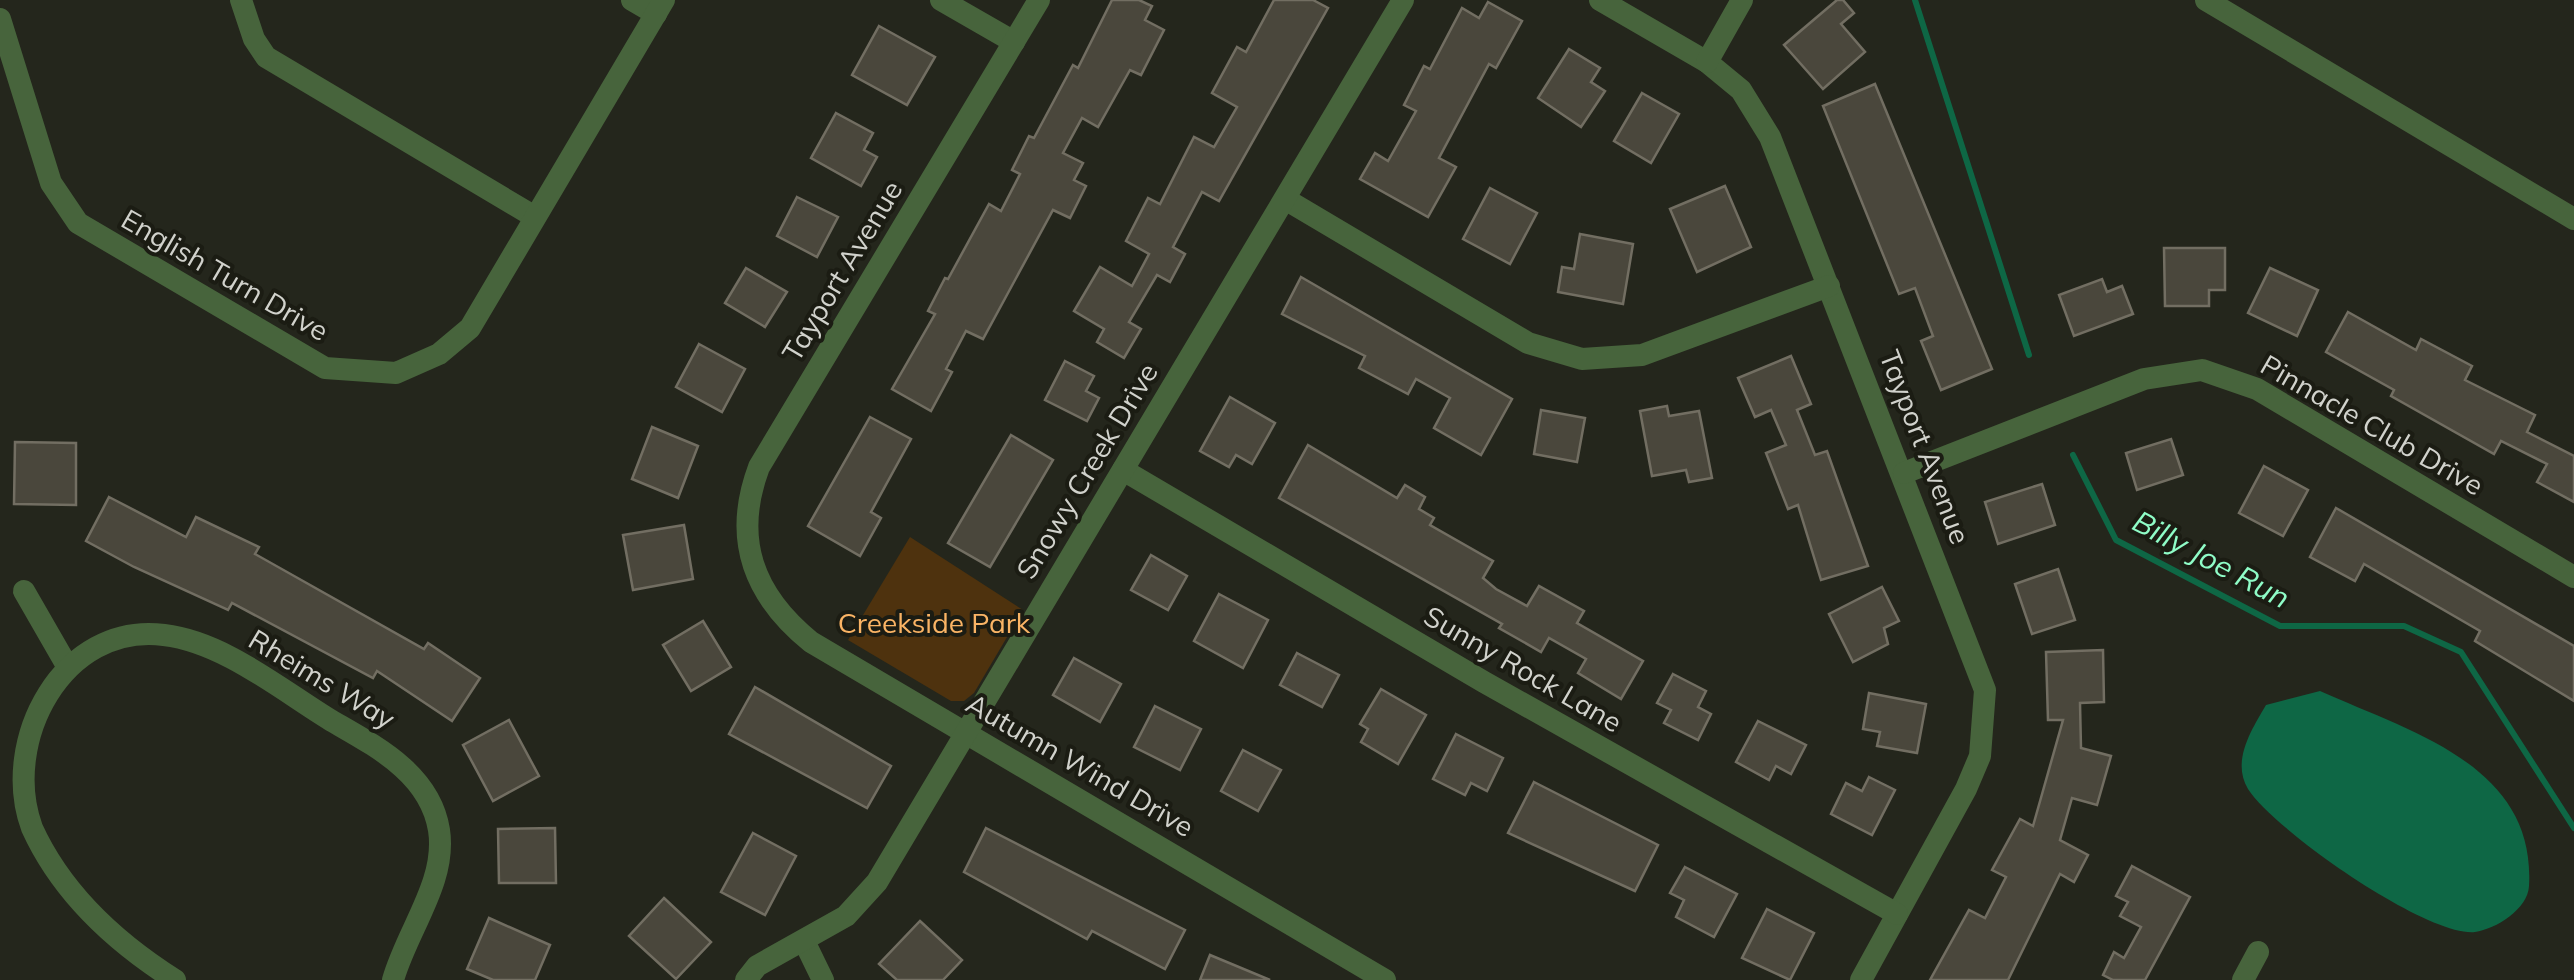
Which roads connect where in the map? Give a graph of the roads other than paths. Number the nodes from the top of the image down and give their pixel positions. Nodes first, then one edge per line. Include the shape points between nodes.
1 (241, 0) edge
2 (632, 0) edge
3 (942, 0) edge
4 (1039, 0) edge
5 (1403, 0) edge
6 (1600, 0) edge
7 (1742, 0) edge
8 (2206, 0) edge
9 (660, 7) edge
10 (0, 19) edge
11 (1014, 42) junction
12 (1706, 62) junction
13 (10, 93) edge
14 (1285, 200) junction
15 (536, 217) junction
16 (2574, 219) edge
17 (1829, 286) junction
18 (1123, 470) junction
19 (1904, 473) junction
20 (2574, 577) edge
21 (760, 585) joint
22 (24, 591) dead end
23 (66, 664) junction
24 (966, 733) junction
25 (1897, 914) junction
26 (804, 940) junction
27 (2258, 952) dead end
28 (176, 980) edge
29 (393, 980) edge
30 (746, 980) edge
31 (823, 980) edge
32 (1385, 980) edge
33 (1861, 980) edge
34 (2243, 980) edge

1 - 15 street via 266,57
2 - 9 street
3 - 11 street
4 - 11 street, Tayport Avenue
5 - 14 street, Snowy Creek Drive
6 - 12 street, Tayport Avenue
7 - 12 street
8 - 16 street
9 - 15 street, English Turn Drive
10 - 13 street, English Turn Drive
11 - 21 street, Tayport Avenue via 759,467 745,523
12 - 17 street, Tayport Avenue via 1741,90 1770,137
13 - 15 street, English Turn Drive via 51,183 78,223 325,368 396,373 439,354 470,328
14 - 17 street via 1528,343 1582,359 1642,355
14 - 18 street, Snowy Creek Drive
17 - 19 street, Tayport Avenue
18 - 24 street, Snowy Creek Drive
18 - 25 street, Sunny Rock Lane
19 - 20 street, Pinnacle Club Drive via 2144,380 2202,370 2257,389
19 - 25 street, Tayport Avenue via 1985,690 1985,725 1966,789
21 - 24 street, Autumn Wind Drive via 811,642
22 - 23 street
23 - 28 street via 36,713 22,756 20,782 31,827 100,926
23 - 29 street, Rheims Way via 117,637 188,640 392,756 424,789 439,829 440,867
24 - 26 street, Snowy Creek Drive via 876,882 846,916
24 - 32 street, Autumn Wind Drive
25 - 33 street, Tayport Avenue
26 - 30 street, Snowy Creek Drive via 757,966
26 - 31 street
27 - 34 street

